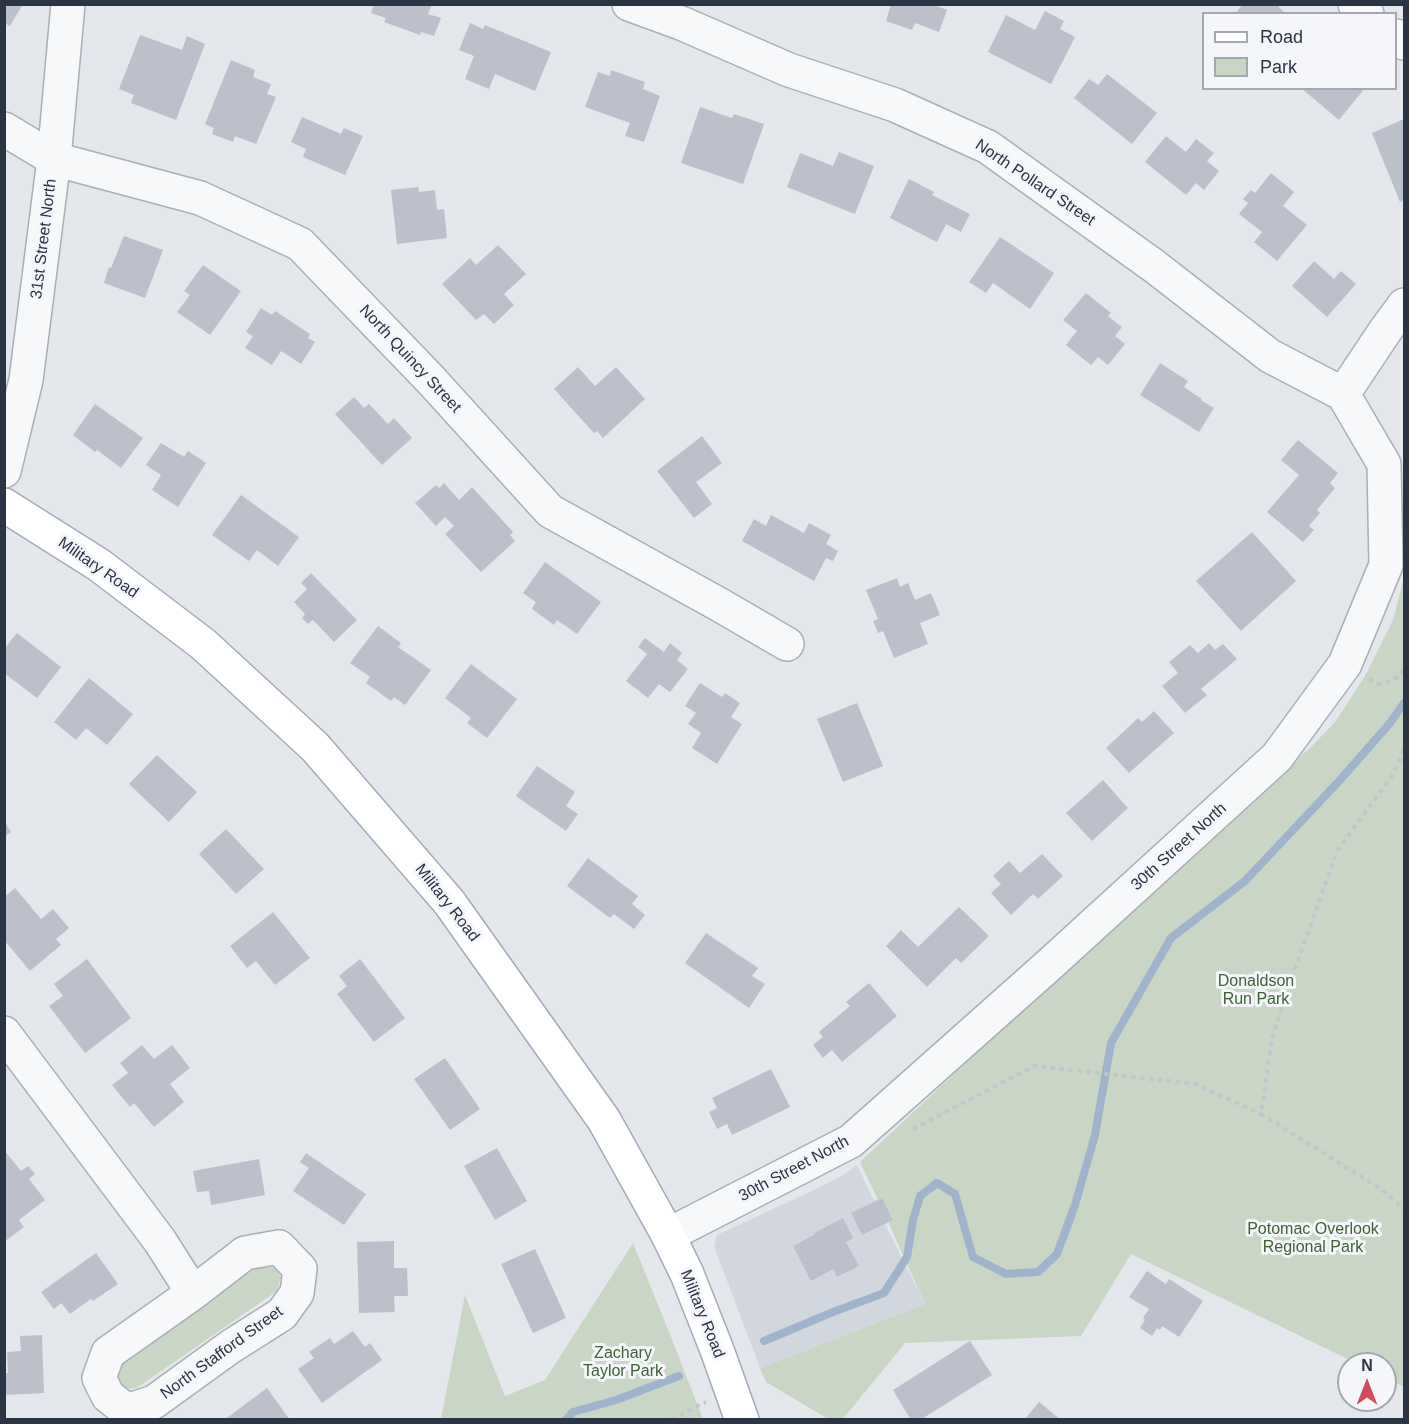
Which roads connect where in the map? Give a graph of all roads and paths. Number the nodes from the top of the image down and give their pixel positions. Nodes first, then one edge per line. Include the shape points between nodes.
1 (68, 4) edge
2 (629, 4) edge
3 (678, 14) edge
4 (4, 129) edge
5 (54, 159) junction
6 (1404, 305) edge
7 (1343, 394) junction
8 (4, 471) edge
9 (4, 505) edge
10 (787, 644) dead end
11 (1404, 670) edge
12 (1365, 676) dead end
13 (1404, 750) edge
14 (4, 1033) edge
15 (1261, 1114) junction
16 (912, 1129) dead end
17 (1404, 1209) edge
18 (668, 1235) junction
19 (193, 1293) junction
20 (737, 1406) edge
21 (672, 1419) edge

1 - 5 street, 31st Street North
2 - 3 street, North Pollard Street
3 - 7 street, North Pollard Street via 789,70 895,105 988,147 1154,266 1270,356
4 - 5 street, North Quincy Street
5 - 8 street, 31st Street North via 26,380
5 - 10 street, North Quincy Street via 200,198 300,244 550,511
6 - 7 street
7 - 18 street, 30th Street North via 1384,464 1386,565 1345,664 1277,757 851,1141
9 - 18 main road, Military Road via 99,565 203,644 315,747 449,902 604,1120
11 - 12 path via 1393,680 1378,684
13 - 15 path via 1394,772 1337,850 1272,1038
14 - 19 street via 160,1241
15 - 16 path via 1196,1084 1034,1066
15 - 17 path via 1381,1189
18 - 20 main road, Military Road via 687,1274
19 - 19 street, North Stafford Street via 108,1353 99,1377 108,1396 127,1411 154,1402 282,1314 297,1293 300,1269 279,1247 245,1253
20 - 21 path via 697,1406

